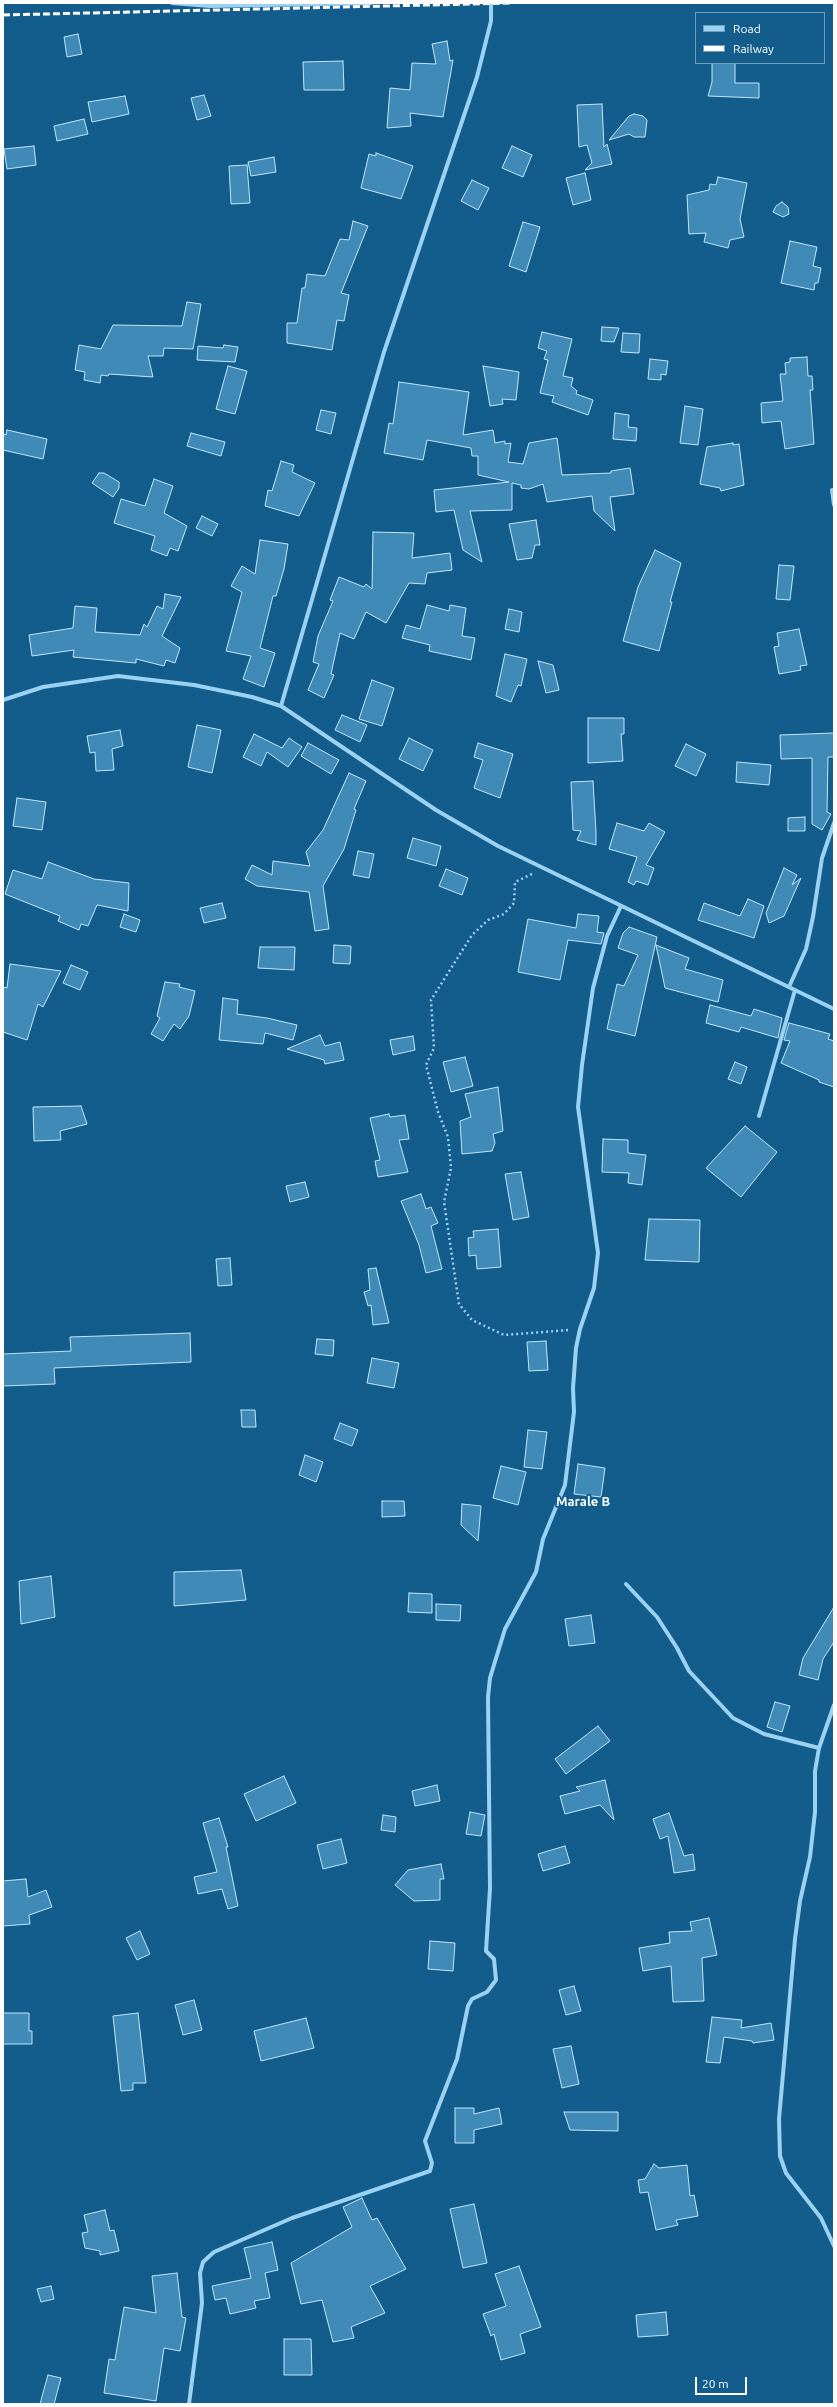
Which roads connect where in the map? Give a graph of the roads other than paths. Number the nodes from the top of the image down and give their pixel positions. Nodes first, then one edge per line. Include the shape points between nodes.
1 (172, 3) edge
2 (371, 3) edge
3 (491, 3) edge
4 (832, 490) dead end
5 (834, 505) edge
6 (3, 700) edge
7 (281, 706) junction
8 (834, 823) edge
9 (621, 906) junction
10 (789, 987) junction
11 (795, 990) junction
12 (834, 1009) edge
13 (759, 1116) dead end
14 (626, 1584) dead end
15 (834, 1705) edge
16 (819, 1748) junction
17 (834, 2246) edge
18 (188, 2404) edge

1 - 2 street via 210,6
3 - 7 street via 491,21 477,78 384,352
4 - 5 street
6 - 7 street via 43,687 118,676 194,685
7 - 9 street via 468,830
8 - 10 street via 822,858 806,948
9 - 10 street
9 - 18 street via 607,936 593,988 578,1107 598,1253 594,1288 580,1329 573,1388 572,1444 566,1486 543,1539 536,1572 505,1629 490,1678 490,1888 486,1951 494,1959 496,1980 487,1992 472,1999 468,2006 457,2059 425,2141 432,2163 430,2171 292,2218 214,2252 203,2262 200,2273 202,2303
10 - 11 street
11 - 12 street
11 - 13 street
14 - 16 street via 657,1617 689,1671 733,1718 764,1734
15 - 16 street
16 - 17 street via 815,1771 815,1812 810,1858 800,1901 785,2033 779,2140 780,2156 786,2173 821,2218

